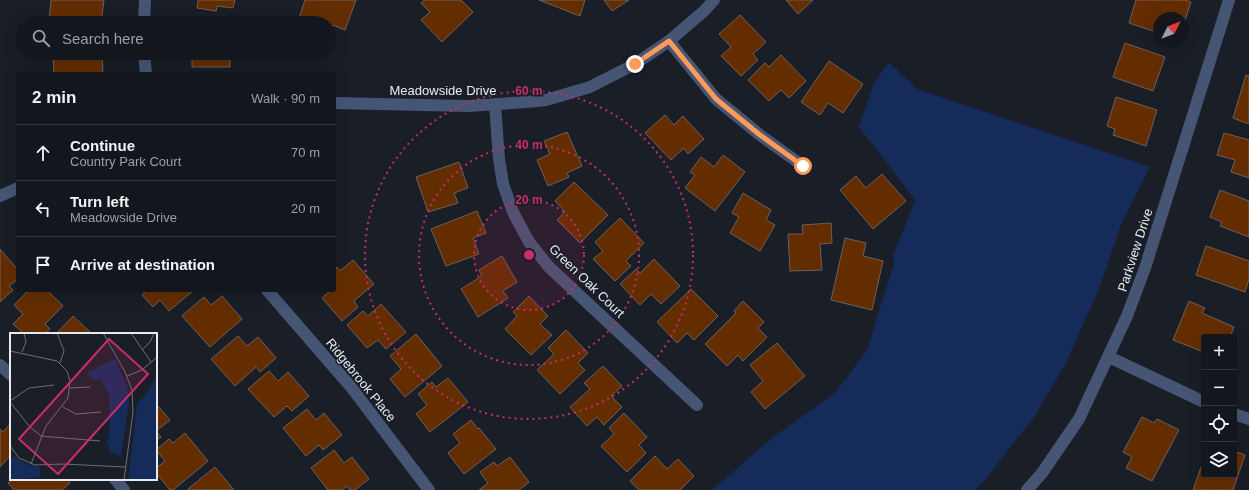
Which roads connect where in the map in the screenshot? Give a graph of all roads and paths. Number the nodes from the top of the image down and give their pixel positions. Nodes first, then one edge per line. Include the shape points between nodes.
1 (145, 0) edge
2 (714, 0) edge
3 (1229, 0) edge
4 (144, 16) edge
5 (669, 41) junction
6 (145, 60) edge
7 (146, 72) edge
8 (336, 103) edge
9 (495, 104) junction
10 (803, 166) dead end
11 (16, 189) edge
12 (0, 196) edge
13 (269, 292) edge
14 (1109, 357) junction
15 (0, 365) edge
16 (10, 374) edge
17 (1201, 401) edge
18 (697, 405) dead end
19 (1237, 415) edge
20 (1249, 419) edge
21 (116, 480) edge
22 (124, 490) edge
23 (428, 490) edge
24 (1028, 490) edge

1 - 4 street
2 - 5 street, Meadowside Drive
3 - 14 street, Parkview Drive via 1145,268
5 - 9 street, Meadowside Drive via 635,64 590,86 546,100
5 - 10 street via 716,99
6 - 7 street
8 - 9 street, Meadowside Drive via 468,106
9 - 18 street, Green Oak Court via 503,184 513,212 529,242 549,267
11 - 12 street
13 - 23 street, Ridgebrook Place via 351,387
14 - 17 street
14 - 24 street, Parkview Drive via 1079,419
15 - 16 street
19 - 20 street
21 - 22 street

